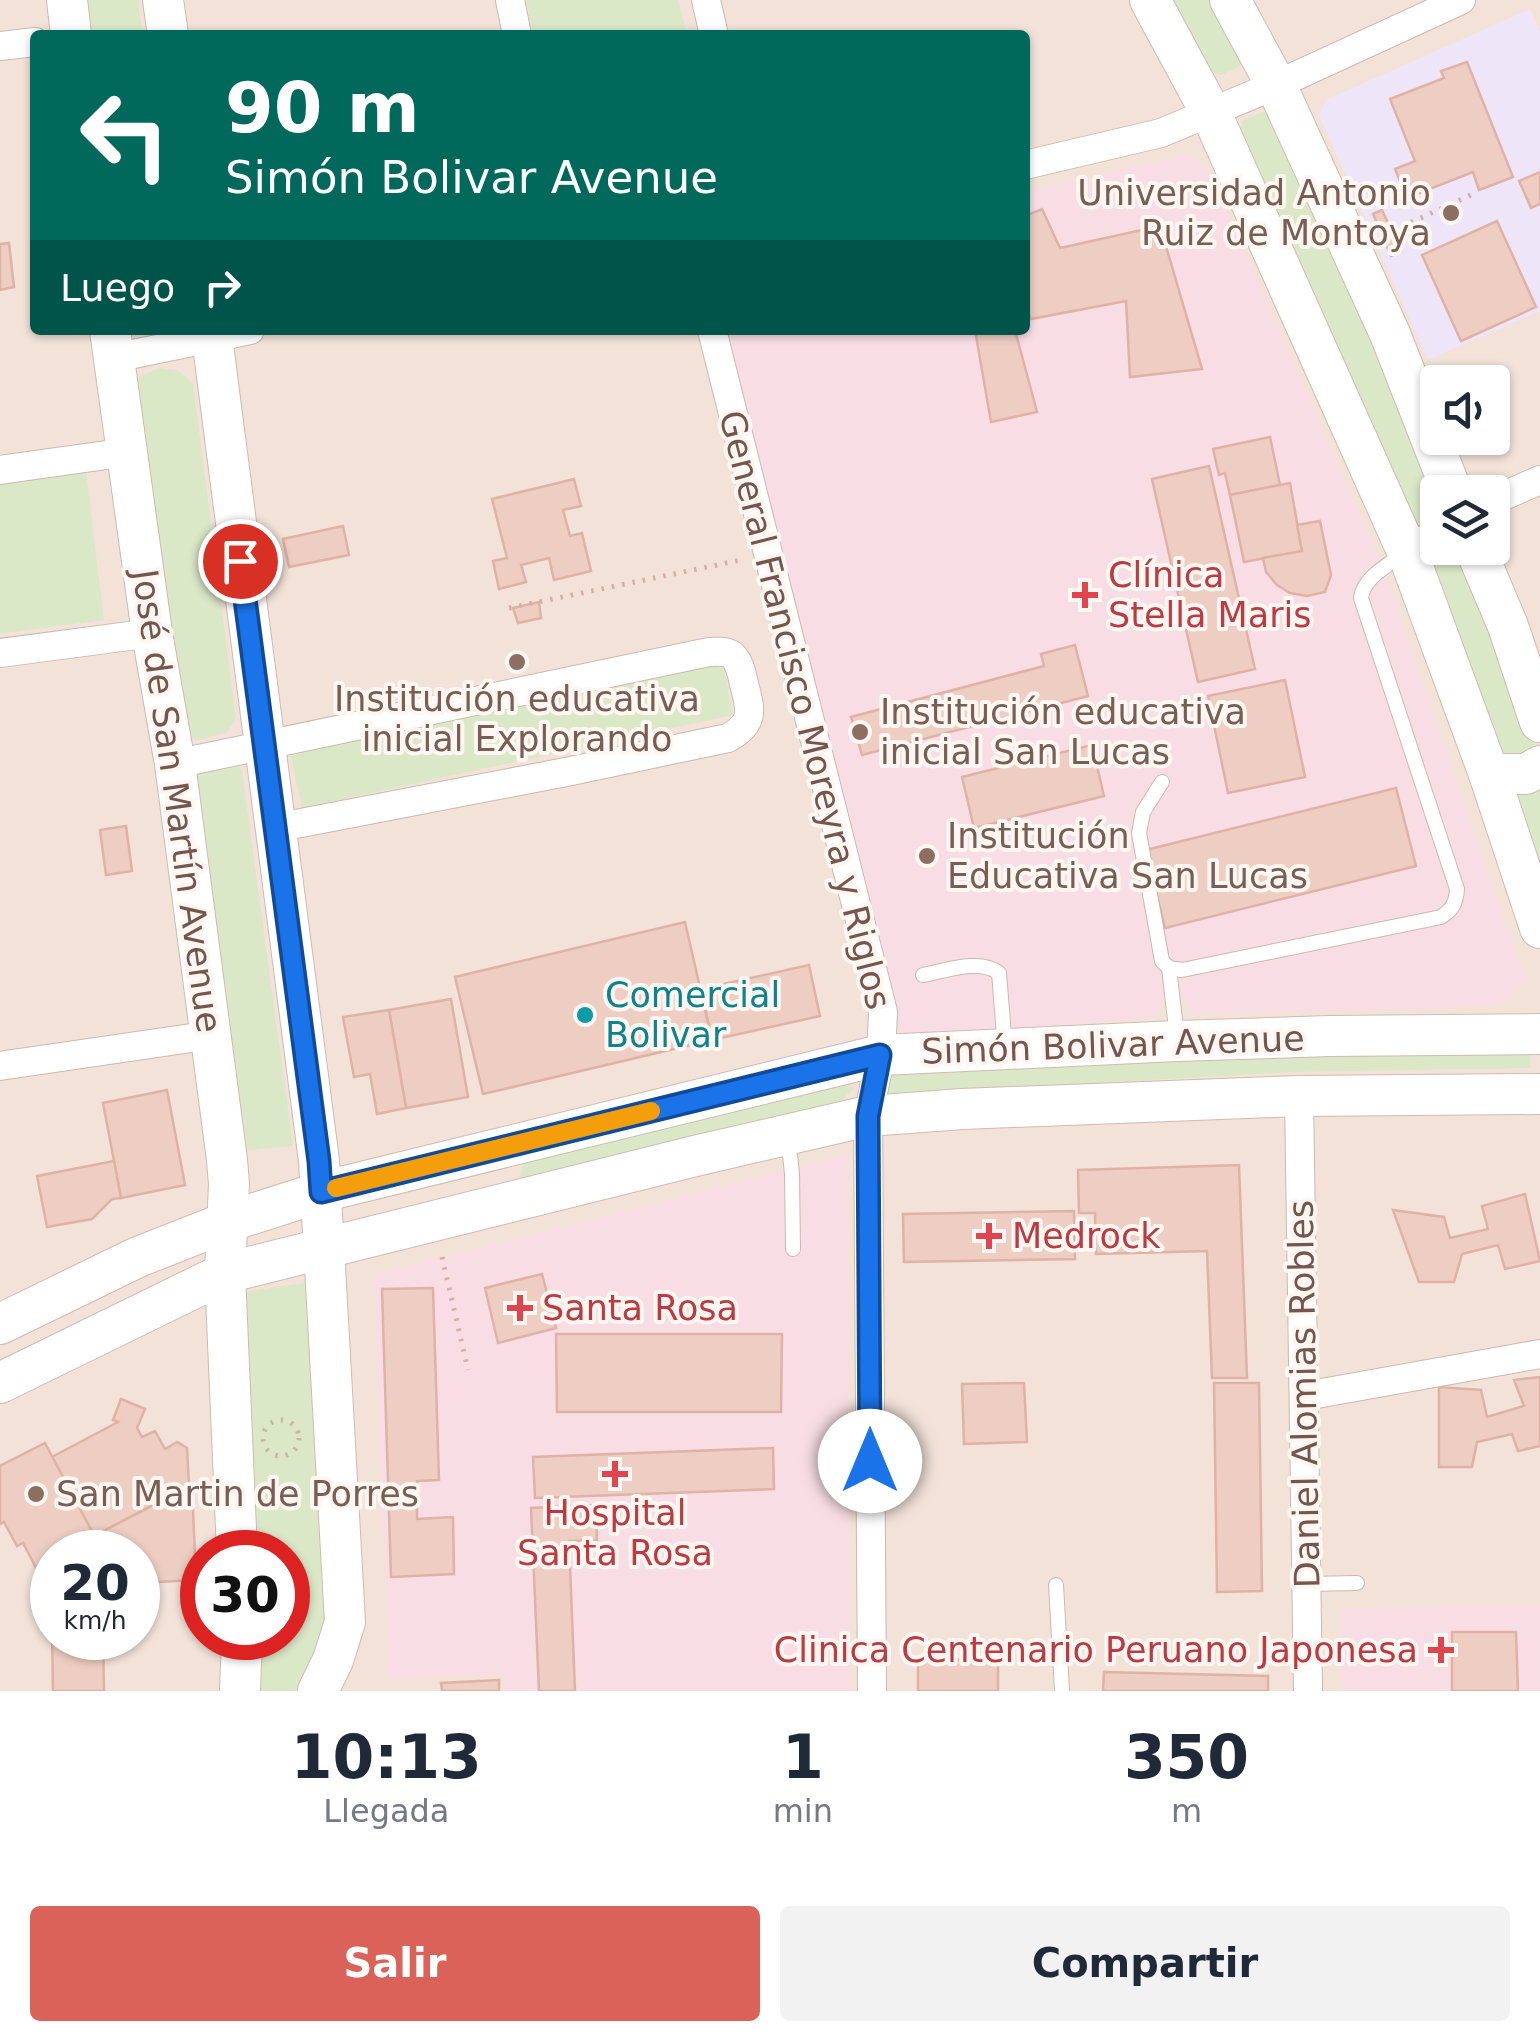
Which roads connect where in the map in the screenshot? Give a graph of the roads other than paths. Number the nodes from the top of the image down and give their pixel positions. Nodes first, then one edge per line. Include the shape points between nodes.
1 (66, 0) edge
2 (163, 0) edge
3 (510, 0) edge
4 (706, 0) edge
5 (1150, 0) edge
6 (1230, 0) edge
7 (1460, 0) edge
8 (70, 30) edge
9 (167, 30) edge
10 (516, 30) edge
11 (713, 30) edge
12 (30, 43) edge
13 (0, 46) edge
14 (1276, 85) junction
15 (1211, 113) junction
16 (1030, 164) edge
17 (204, 335) edge
18 (224, 335) edge
19 (713, 335) edge
20 (112, 344) edge
21 (128, 452) junction
22 (0, 470) edge
23 (1445, 475) edge
24 (1540, 480) edge
25 (1510, 493) edge
26 (1420, 537) edge
27 (1420, 542) edge
28 (1429, 565) edge
29 (1482, 565) edge
30 (152, 633) junction
31 (0, 653) edge
32 (1540, 722) edge
33 (265, 746) junction
34 (175, 764) junction
35 (1540, 766) edge
36 (1489, 774) junction
37 (1162, 782) dead end
38 (275, 828) junction
39 (1540, 928) edge
40 (1169, 968) junction
41 (922, 976) dead end
42 (212, 1034) junction
43 (1540, 1034) edge
44 (1177, 1041) junction
45 (1005, 1050) junction
46 (880, 1055) junction
47 (0, 1066) edge
48 (1540, 1094) edge
49 (1300, 1096) junction
50 (868, 1116) junction
51 (788, 1135) junction
52 (321, 1192) junction
53 (227, 1222) junction
54 (325, 1246) junction
55 (793, 1249) dead end
56 (225, 1273) junction
57 (0, 1324) edge
58 (1540, 1354) edge
59 (0, 1383) edge
60 (1304, 1396) junction
61 (236, 1530) edge
62 (1356, 1583) dead end
63 (1308, 1584) junction
64 (1056, 1585) dead end
65 (241, 1660) edge
66 (240, 1691) edge
67 (318, 1691) edge
68 (872, 1691) edge
69 (1062, 1691) edge
70 (1308, 1691) edge

1 - 8 main road
2 - 9 main road
3 - 10 street
4 - 11 street
5 - 15 main road
6 - 14 main road
7 - 14 street
12 - 13 street
14 - 15 street
14 - 23 main road via 1390,334
15 - 16 street via 1160,134
15 - 26 main road
17 - 20 street
18 - 33 main road
19 - 46 street, General Francisco Moreyra y Riglos via 882,1012
20 - 21 main road, José de San Martín Avenue
21 - 22 street
21 - 30 main road, José de San Martín Avenue
24 - 25 street
27 - 40 lane via 1364,583 1360,598 1457,889 1456,904 1440,917
28 - 36 main road
29 - 32 main road
30 - 31 street
30 - 34 main road, José de San Martín Avenue
33 - 34 street
33 - 38 main road
33 - 38 street via 722,651 739,665 752,711 728,738
34 - 42 main road, José de San Martín Avenue
35 - 36 main road via 1526,774
36 - 39 main road
37 - 40 lane via 1140,832 1162,961
38 - 52 main road
40 - 44 lane
41 - 45 lane via 979,966 999,973
42 - 47 street
42 - 53 main road, José de San Martín Avenue via 229,1184
43 - 44 main road, Simón Bolivar Avenue
44 - 45 main road, Simón Bolivar Avenue
45 - 46 main road, Simón Bolivar Avenue
46 - 50 street, General Francisco Moreyra y Riglos
46 - 52 main road, Simón Bolivar Avenue
48 - 49 main road, Simón Bolivar Avenue
49 - 50 main road, Simón Bolivar Avenue
49 - 60 street, Daniel Alomias Robles
50 - 51 main road, Simón Bolivar Avenue
50 - 68 street, General Francisco Moreyra y Riglos
51 - 54 main road, Simón Bolivar Avenue
51 - 55 lane
52 - 53 main road, Simón Bolivar Avenue
52 - 54 main road
53 - 56 main road, José de San Martín Avenue
53 - 57 main road, Simón Bolivar Avenue via 127,1261
54 - 56 main road, Simón Bolivar Avenue
54 - 67 main road via 345,1622
56 - 59 main road, Simón Bolivar Avenue
56 - 61 main road, José de San Martín Avenue
58 - 60 street
60 - 63 street, Daniel Alomias Robles
62 - 63 lane
63 - 70 street, Daniel Alomias Robles
64 - 69 lane
65 - 66 main road

